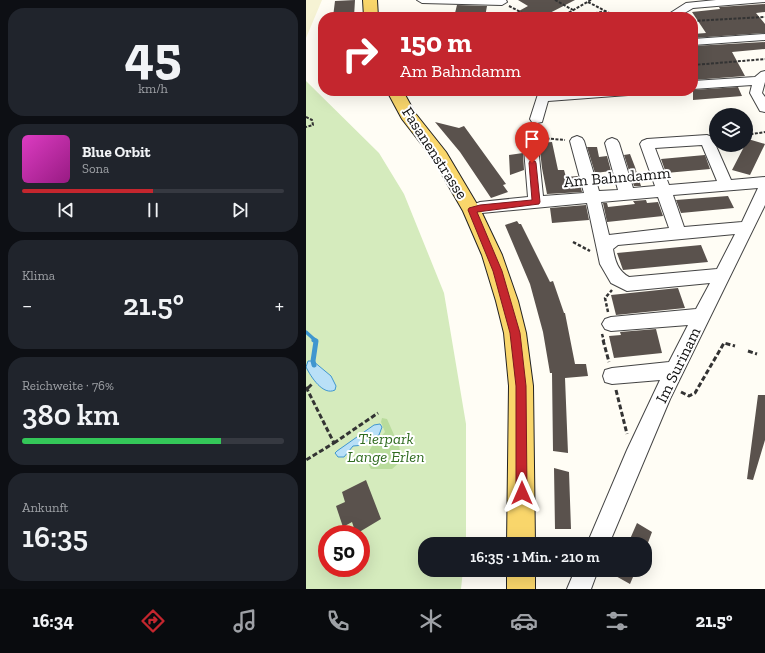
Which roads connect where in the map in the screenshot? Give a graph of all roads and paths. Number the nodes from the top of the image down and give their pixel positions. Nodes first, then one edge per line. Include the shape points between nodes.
1 (370, 0) edge
2 (422, 0) edge
3 (555, 0) edge
4 (592, 0) edge
5 (762, 0) edge
6 (502, 2) dead end
7 (588, 2) junction
8 (573, 10) junction
9 (606, 11) joint
10 (371, 12) edge
11 (570, 12) edge
12 (601, 12) edge
13 (679, 12) edge
14 (765, 17) edge
15 (698, 21) edge
16 (765, 37) edge
17 (698, 42) edge
18 (765, 59) edge
19 (698, 65) edge
20 (762, 78) edge
21 (698, 84) edge
22 (398, 96) edge
23 (544, 96) edge
24 (765, 108) edge
25 (306, 117) edge
26 (306, 127) edge
27 (765, 132) edge
28 (753, 133) edge
29 (578, 141) dead end
30 (612, 143) dead end
31 (765, 182) edge
32 (726, 186) junction
33 (765, 189) edge
34 (664, 191) junction
35 (627, 194) junction
36 (593, 198) junction
37 (536, 202) junction
38 (472, 210) junction
39 (748, 227) junction
40 (678, 232) junction
41 (605, 247) junction
42 (723, 275) junction
43 (702, 316) junction
44 (611, 324) dead end
45 (735, 346) dead end
46 (748, 351) dead end
47 (757, 354) dead end
48 (674, 370) junction
49 (612, 376) dead end
50 (313, 383) dead end
51 (307, 388) edge
52 (686, 395) dead end
53 (378, 413) dead end
54 (334, 443) junction
55 (306, 460) edge
56 (521, 537) edge
57 (601, 537) edge
58 (521, 577) edge
59 (584, 577) edge
60 (521, 589) edge
61 (579, 589) edge

1 - 10 main road
2 - 6 street
3 - 8 path
4 - 7 path
5 - 13 street via 690,6
7 - 8 path
7 - 9 path
8 - 11 path
9 - 12 path
14 - 15 path
16 - 17 street
18 - 19 path
20 - 21 street
20 - 24 street via 756,93
22 - 38 main road, Fasanenstrasse via 408,114 440,156
23 - 37 street via 530,137
25 - 26 path via 312,120 313,125
27 - 28 path
29 - 36 street
30 - 35 street
31 - 32 street, Am Bahndamm
32 - 34 street, Am Bahndamm
32 - 34 street via 707,140 647,144
33 - 39 street, Im Surinam
34 - 35 street, Am Bahndamm
34 - 40 street
35 - 36 street, Am Bahndamm
36 - 37 street, Am Bahndamm
36 - 41 street
37 - 38 street, Am Bahndamm
38 - 56 main road, Fasanenstrasse via 498,271 515,333 522,418
39 - 40 street
39 - 42 street, Im Surinam
40 - 41 street via 612,240
41 - 42 street via 608,264 617,278 627,284
42 - 43 street, Im Surinam
43 - 44 street
43 - 48 street, Im Surinam
45 - 52 path via 724,343 698,390 692,395
46 - 47 path
48 - 49 street
48 - 57 street, Im Surinam
50 - 51 path
51 - 54 path
53 - 54 path
54 - 55 path
58 - 60 main road
59 - 61 street

